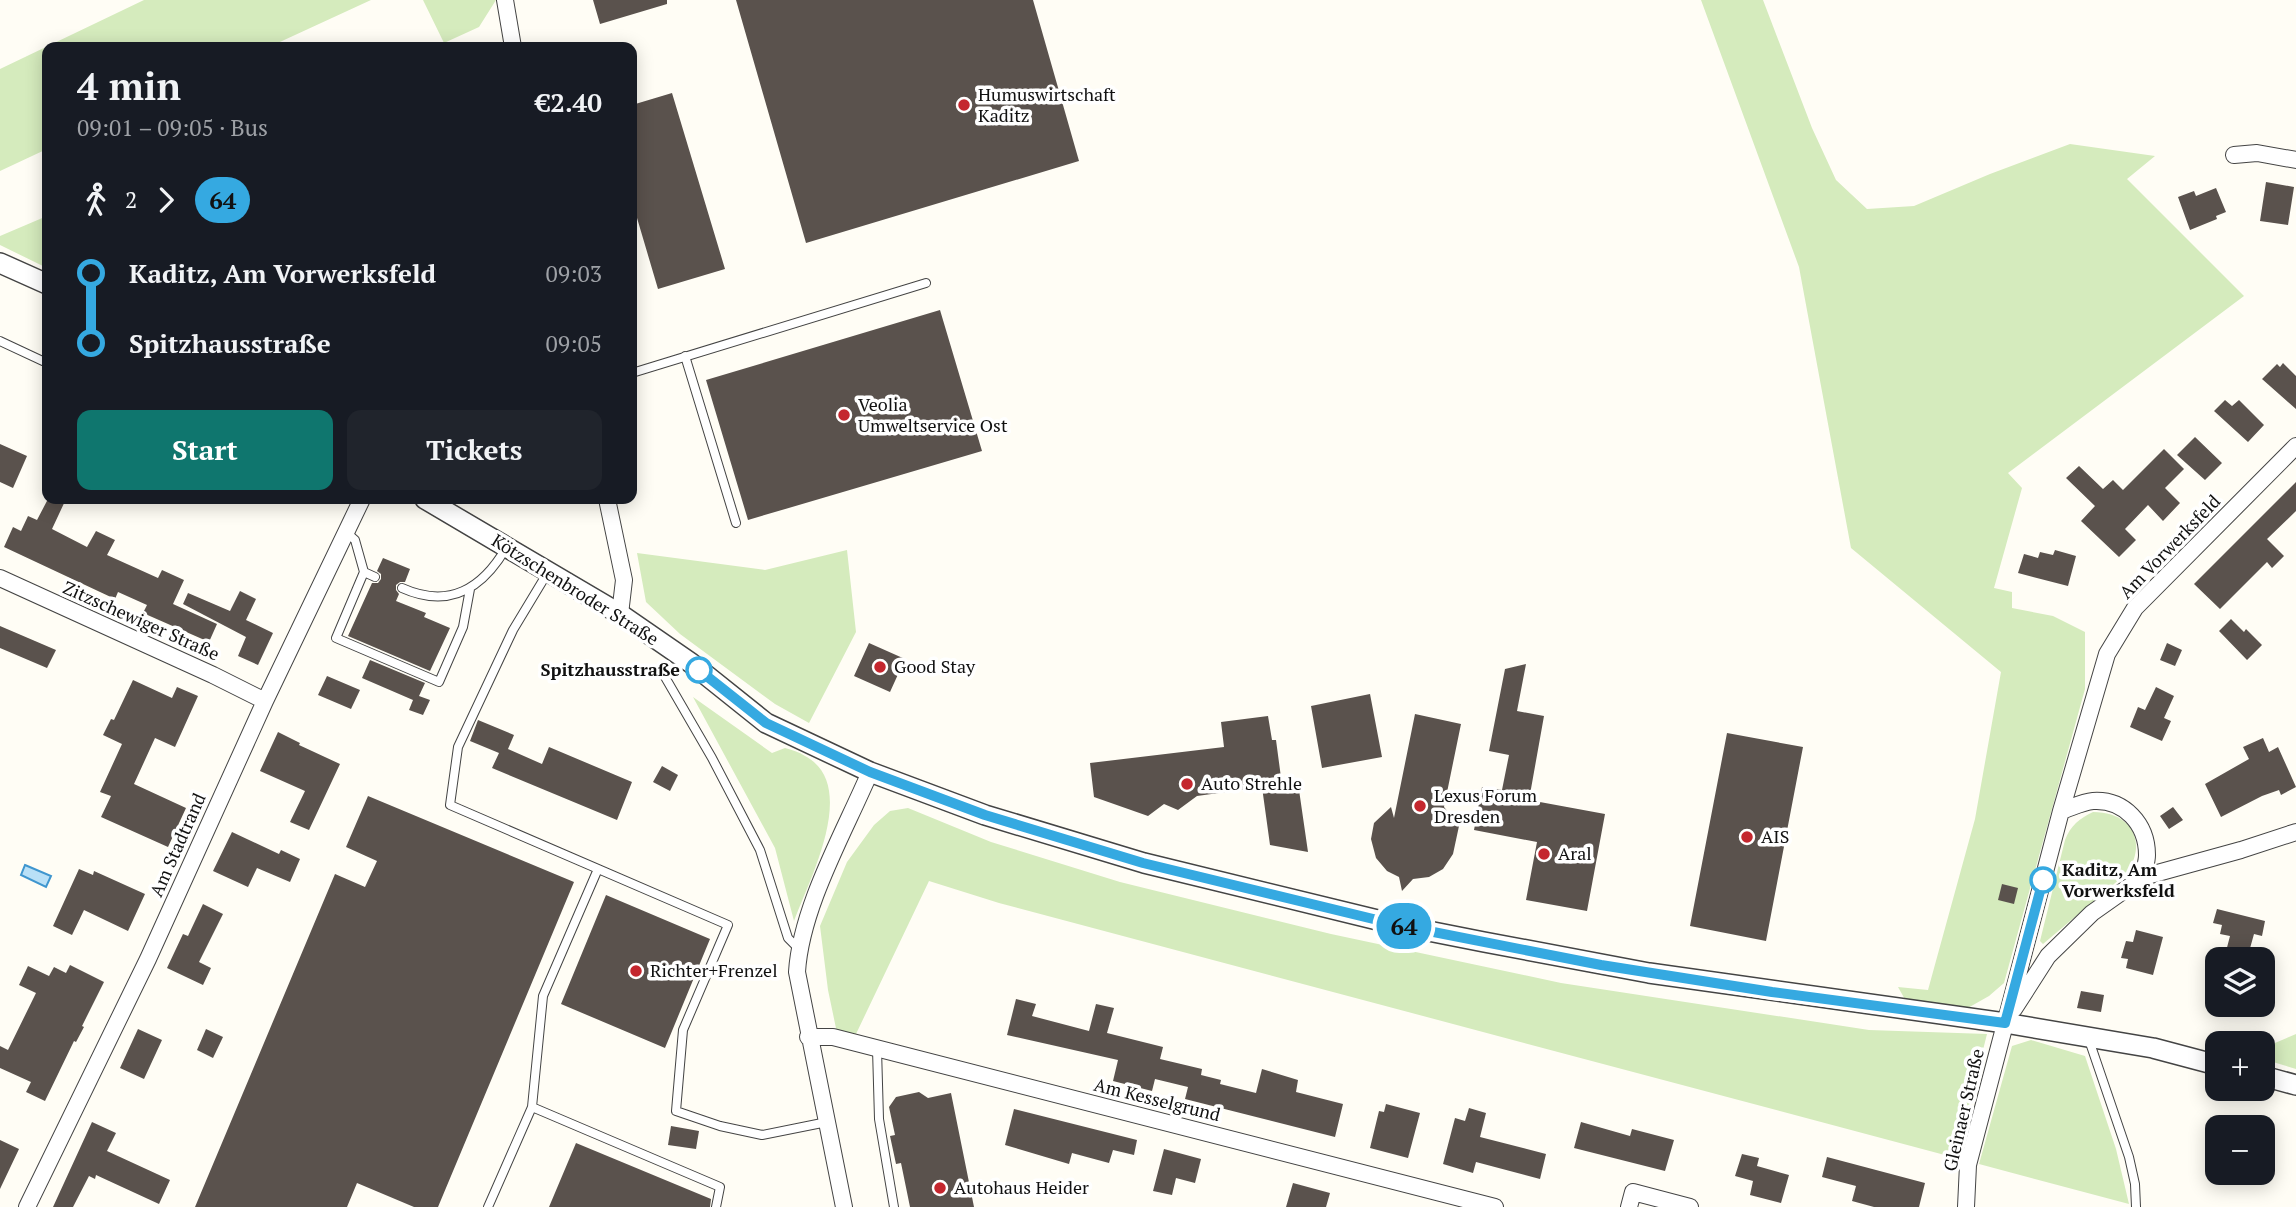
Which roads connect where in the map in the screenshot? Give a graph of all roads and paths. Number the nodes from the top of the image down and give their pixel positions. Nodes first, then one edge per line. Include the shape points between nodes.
1 (505, 0) edge
2 (512, 42) edge
3 (2234, 155) dead end
4 (2296, 160) edge
5 (0, 263) edge
6 (42, 282) edge
7 (926, 282) dead end
8 (0, 341) edge
9 (685, 356) junction
10 (42, 361) edge
11 (637, 371) edge
12 (2296, 446) edge
13 (356, 504) edge
14 (433, 504) edge
15 (608, 504) edge
16 (736, 523) dead end
17 (346, 532) junction
18 (506, 548) junction
19 (364, 572) junction
20 (548, 572) junction
21 (375, 577) dead end
22 (0, 578) edge
23 (402, 588) dead end
24 (470, 589) junction
25 (620, 614) junction
26 (665, 677) dead end
27 (265, 701) junction
28 (870, 772) junction
29 (2061, 811) junction
30 (2296, 832) edge
31 (598, 869) junction
32 (2143, 877) junction
33 (798, 948) junction
34 (2005, 1023) junction
35 (808, 1037) junction
36 (2088, 1037) junction
37 (877, 1049) junction
38 (2205, 1062) edge
39 (2275, 1079) edge
40 (2296, 1085) edge
41 (532, 1107) junction
42 (827, 1122) junction
43 (27, 1207) edge
44 (488, 1207) edge
45 (716, 1207) edge
46 (844, 1207) edge
47 (894, 1207) edge
48 (1495, 1207) edge
49 (1629, 1207) edge
50 (1690, 1207) edge
51 (1966, 1207) edge
52 (2136, 1207) edge

1 - 2 street
3 - 4 street via 2257,153
5 - 6 street
7 - 9 lane
8 - 10 lane
9 - 11 lane
9 - 16 lane
12 - 29 street, Am Vorwerksfeld via 2135,608 2107,654
13 - 17 street, Am Stadtrand
14 - 18 street, Kötzschenbroder Straße
15 - 25 street via 624,580
17 - 19 lane via 355,540
17 - 27 street, Am Stadtrand
18 - 20 street, Kötzschenbroder Straße
18 - 24 lane via 490,573
19 - 21 lane
19 - 24 lane via 336,638 439,682 463,627
20 - 25 street, Kötzschenbroder Straße
20 - 31 lane via 513,630 458,747 450,805
22 - 27 street, Zitzschewiger Straße
23 - 24 lane via 437,598
25 - 28 street, Kötzschenbroder Straße via 766,723
26 - 33 lane via 761,850 788,938
27 - 43 street, Am Stadtrand via 148,959
28 - 33 street via 810,908
28 - 34 street, Kötzschenbroder Straße via 985,815 1143,863 1398,925 1601,965
29 - 32 street via 2091,801 2115,803 2134,816 2147,856
29 - 34 street, Am Vorwerksfeld
30 - 32 street
31 - 41 lane via 543,996
31 - 42 lane via 728,925 683,1030 676,1111 762,1135
32 - 34 street via 2092,913 2048,957
33 - 35 street via 797,972
34 - 36 street, Kötzschenbroder Straße
34 - 51 street, Gleinaer Straße via 1968,1165
35 - 37 street, Am Kesselgrund via 833,1037
35 - 42 street
36 - 38 street, Kötzschenbroder Straße
36 - 52 lane via 2129,1157
37 - 47 lane via 879,1119
37 - 48 street, Am Kesselgrund
39 - 40 street
41 - 44 lane
41 - 45 lane via 720,1187
42 - 46 street
49 - 50 street via 1633,1192

